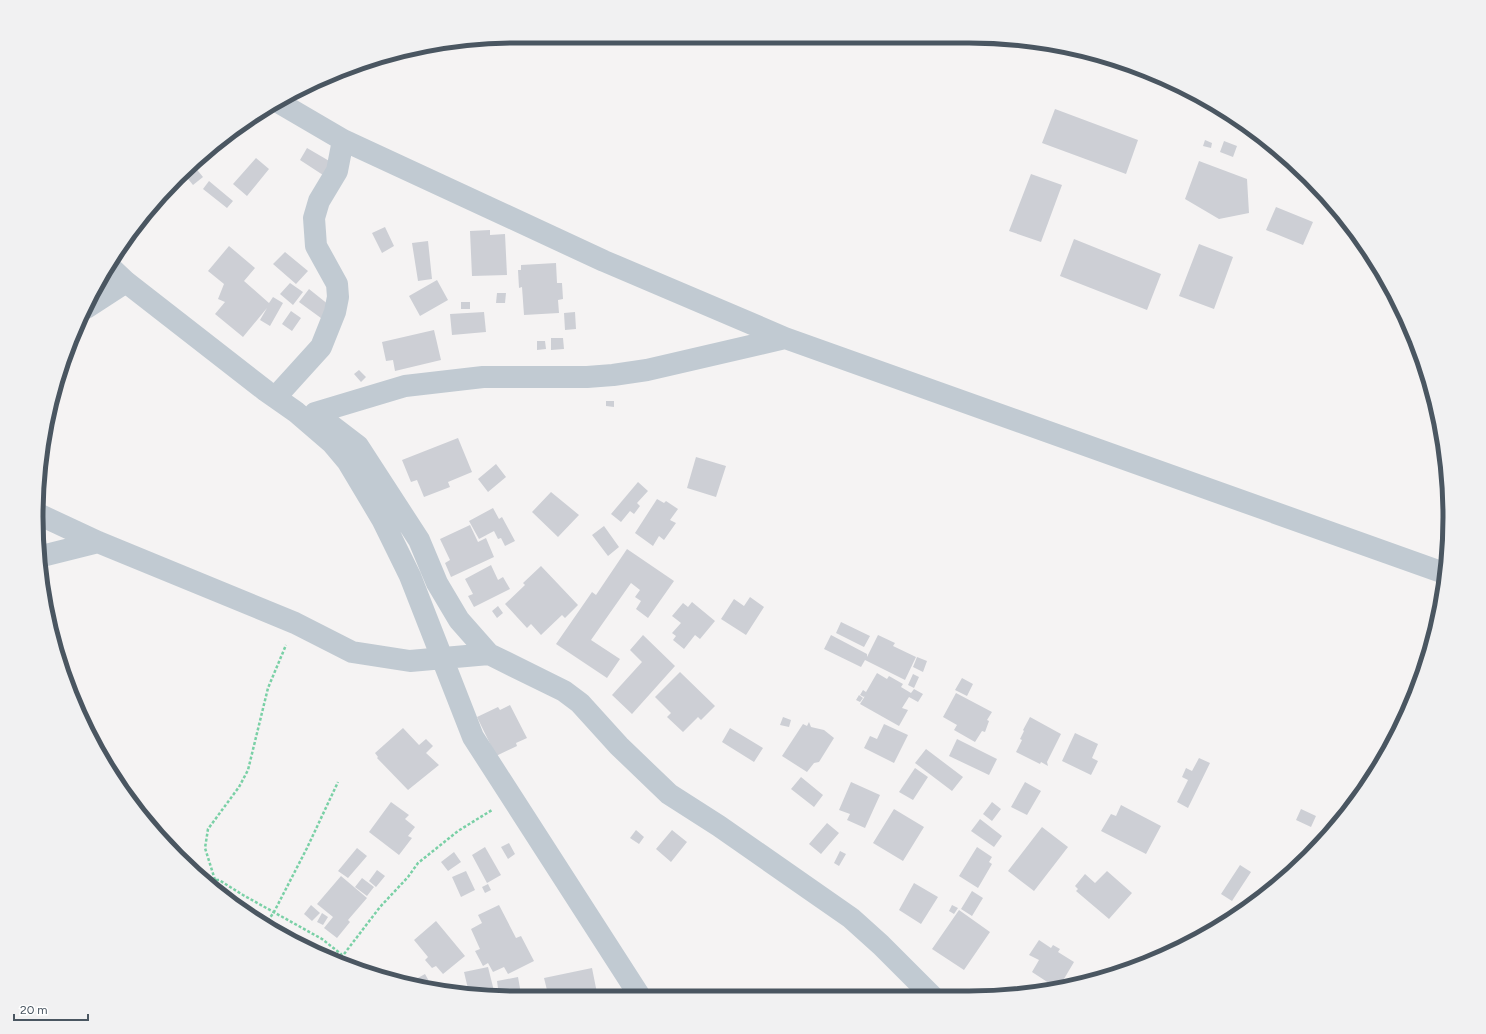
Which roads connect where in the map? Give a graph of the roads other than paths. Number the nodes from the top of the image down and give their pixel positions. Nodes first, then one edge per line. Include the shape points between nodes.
1 (283, 105) edge
2 (343, 140) junction
3 (113, 270) edge
4 (126, 282) junction
5 (95, 302) edge
6 (785, 338) junction
7 (235, 365) junction
8 (282, 390) junction
9 (315, 413) junction
10 (43, 516) edge
11 (98, 542) junction
12 (45, 555) edge
13 (1440, 571) edge
14 (489, 654) junction
15 (442, 660) junction
16 (637, 991) edge
17 (927, 991) edge

1 - 2 street
2 - 6 street via 604,261
2 - 8 street via 337,171 319,201 314,218 316,246 337,284 335,312 321,347
3 - 4 street
4 - 5 street
4 - 7 street
6 - 9 street via 647,370 614,375 483,377 405,386
6 - 13 street
7 - 8 street
7 - 15 street via 296,412 348,462 382,519 410,576
8 - 9 street
9 - 14 street via 358,446 420,540 437,583 459,620
10 - 11 street
11 - 12 street
11 - 15 street via 295,623 352,652 410,661
14 - 15 street
14 - 17 street via 564,691 580,703 619,746 669,794 851,918
15 - 16 street via 473,737

